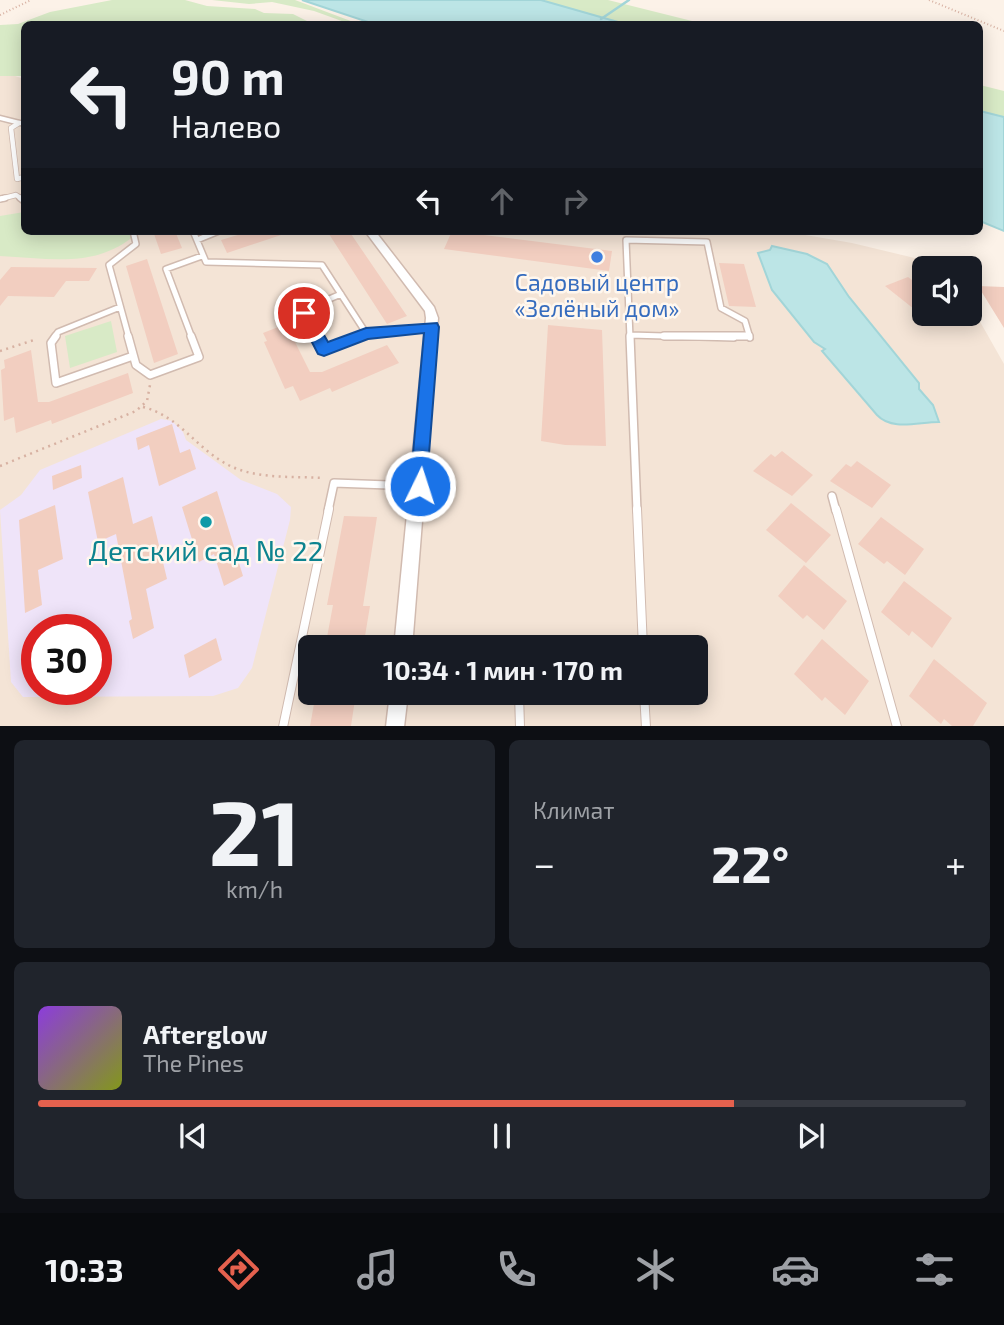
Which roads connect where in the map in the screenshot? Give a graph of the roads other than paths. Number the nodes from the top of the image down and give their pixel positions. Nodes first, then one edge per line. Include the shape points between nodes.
1 (0, 118) edge
2 (21, 124) edge
3 (21, 124) edge
4 (21, 177) edge
5 (17, 178) junction
6 (16, 195) junction
7 (21, 199) edge
8 (0, 200) edge
9 (133, 235) edge
10 (195, 235) edge
11 (209, 235) edge
12 (373, 235) edge
13 (197, 240) junction
14 (202, 256) junction
15 (341, 294) junction
16 (121, 307) junction
17 (432, 327) junction
18 (366, 333) junction
19 (630, 335) junction
20 (134, 356) junction
21 (420, 486) junction
22 (832, 496) dead end
23 (404, 635) edge
24 (642, 635) edge
25 (398, 705) edge
26 (519, 705) edge
27 (645, 705) edge
28 (283, 726) edge
29 (395, 726) edge
30 (520, 726) edge
31 (646, 726) edge
32 (897, 726) edge

1 - 2 street
3 - 5 lane via 11,128
4 - 5 lane
5 - 6 lane
6 - 7 lane
6 - 8 lane
9 - 16 lane via 136,244 110,265
10 - 13 lane
11 - 13 lane
12 - 17 street via 430,310
13 - 14 lane
14 - 15 lane via 206,262 322,265
14 - 20 lane via 166,269 199,357 150,375 136,365
15 - 18 lane
15 - 18 lane via 307,307 304,313 324,350
16 - 20 lane
16 - 20 lane via 58,332 51,343 56,383
17 - 18 lane
17 - 21 street
19 - 19 lane via 750,338 745,321 721,309 707,242 626,240
19 - 24 lane
21 - 23 street
21 - 28 lane via 334,483
22 - 32 lane
25 - 29 street
26 - 30 lane
27 - 31 lane

